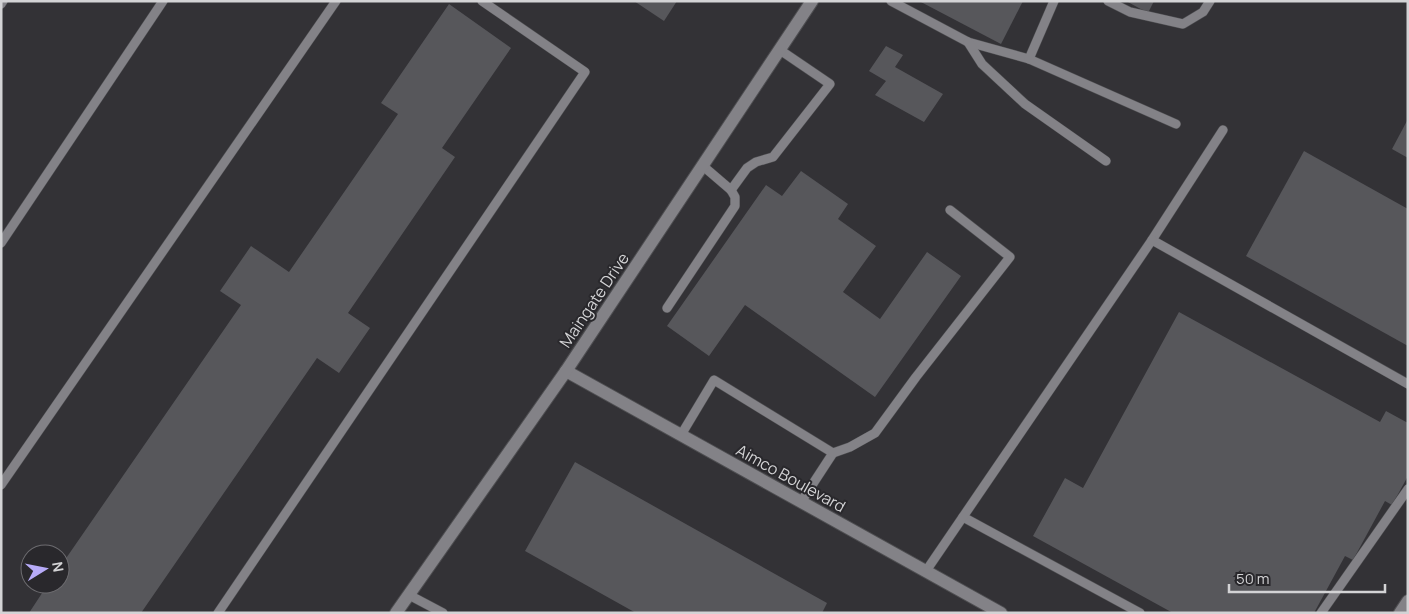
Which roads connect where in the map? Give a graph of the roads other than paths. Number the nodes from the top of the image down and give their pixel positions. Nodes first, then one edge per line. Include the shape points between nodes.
1 (163, 1) edge
2 (336, 1) edge
3 (482, 1) edge
4 (812, 1) edge
5 (891, 1) edge
6 (1054, 1) edge
7 (1108, 1) edge
8 (1210, 1) edge
9 (968, 42) junction
10 (780, 50) junction
11 (1028, 58) junction
12 (1176, 124) dead end
13 (1223, 130) dead end
14 (1106, 161) dead end
15 (703, 166) junction
16 (731, 190) junction
17 (950, 210) dead end
18 (1152, 240) junction
19 (1, 243) edge
20 (667, 308) dead end
21 (566, 371) junction
22 (1408, 384) edge
23 (681, 435) junction
24 (833, 453) junction
25 (1, 485) edge
26 (1408, 489) edge
27 (801, 502) junction
28 (963, 517) junction
29 (926, 571) junction
30 (409, 595) junction
31 (1408, 601) edge
32 (218, 613) edge
33 (396, 613) edge
34 (443, 613) edge
35 (1001, 613) edge
36 (1140, 613) edge
37 (1321, 613) edge
38 (1400, 613) edge

1 - 19 lane
2 - 25 lane
3 - 32 lane via 585,72
4 - 10 street, Maingate Drive
5 - 9 lane
6 - 11 lane
7 - 8 lane via 1130,12 1183,24 1202,12
9 - 11 lane
9 - 14 lane via 982,64 1026,104
10 - 15 street, Maingate Drive
10 - 16 lane via 830,84 773,157 747,168
11 - 12 lane
13 - 18 lane
15 - 16 lane
15 - 21 street, Maingate Drive
16 - 20 lane via 736,197 735,206
17 - 24 lane via 1010,257 875,433
18 - 22 lane
18 - 28 lane
21 - 23 street, Aimco Boulevard
21 - 30 street, Maingate Drive
23 - 24 lane via 714,380
23 - 27 street, Aimco Boulevard
24 - 27 lane
26 - 37 lane
27 - 29 street, Aimco Boulevard
28 - 29 lane
28 - 36 lane
29 - 35 street, Aimco Boulevard
30 - 33 street, Maingate Drive
30 - 34 lane
31 - 38 street

